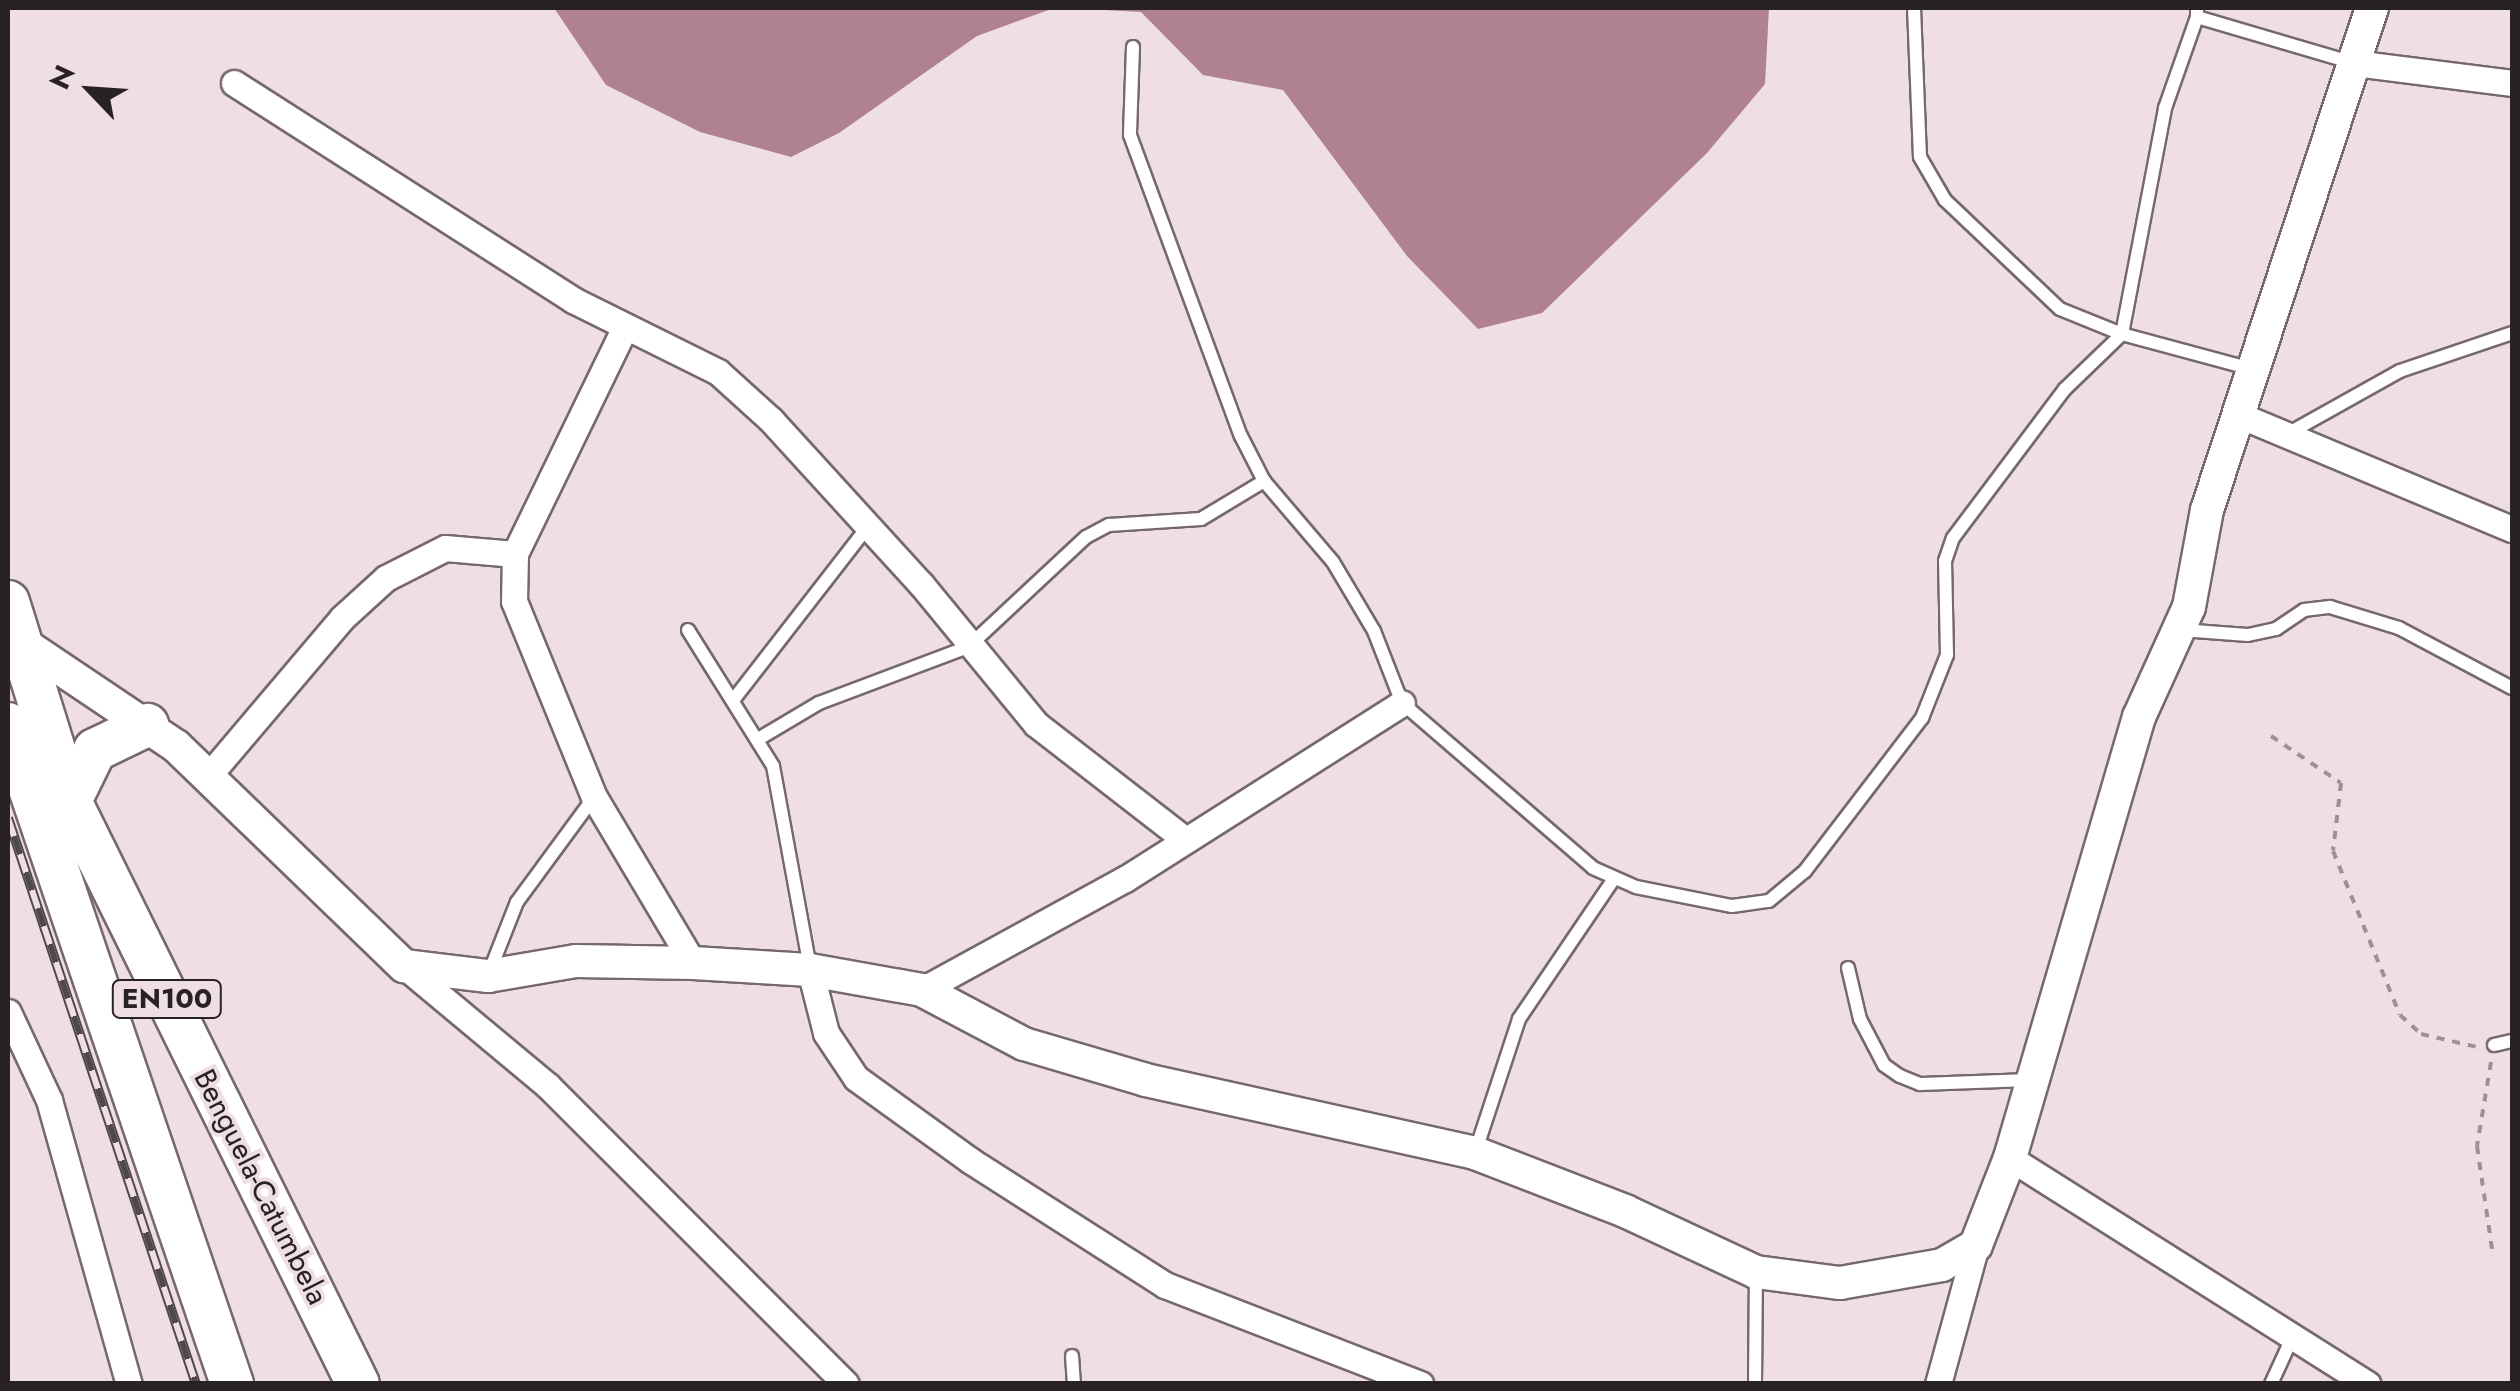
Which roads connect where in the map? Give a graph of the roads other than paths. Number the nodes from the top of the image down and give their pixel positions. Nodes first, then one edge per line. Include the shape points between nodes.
1 (1914, 8) edge
2 (2372, 8) edge
3 (2197, 12) edge
4 (1133, 47) dead end
5 (2354, 64) junction
6 (234, 83) dead end
7 (2512, 83) edge
8 (624, 328) junction
9 (2512, 333) edge
10 (2122, 334) junction
11 (2255, 370) junction
12 (2239, 415) junction
13 (2287, 435) junction
14 (1264, 481) junction
15 (868, 526) junction
16 (2512, 530) edge
17 (515, 554) junction
18 (14, 622) edge
19 (688, 630) dead end
20 (2181, 630) junction
21 (968, 647) junction
22 (2512, 688) edge
23 (734, 699) junction
24 (1402, 703) junction
25 (8, 724) edge
26 (148, 725) junction
27 (760, 738) junction
28 (209, 775) junction
29 (594, 797) junction
30 (70, 801) junction
31 (1183, 838) junction
32 (1613, 880) junction
33 (693, 962) junction
34 (404, 966) junction
35 (1848, 968) dead end
36 (810, 970) junction
37 (488, 976) junction
38 (922, 990) junction
39 (8, 1012) edge
40 (2512, 1042) edge
41 (2494, 1045) road end
42 (2032, 1080) junction
43 (1475, 1153) junction
44 (2010, 1158) junction
45 (1976, 1245) junction
46 (1756, 1272) junction
47 (2293, 1336) junction
48 (1072, 1356) dead end
49 (129, 1384) edge
50 (232, 1384) edge
51 (358, 1384) edge
52 (846, 1384) edge
53 (1074, 1384) edge
54 (1420, 1384) edge
55 (1755, 1384) edge
56 (1938, 1384) edge
57 (2271, 1384) edge
58 (2368, 1384) edge

1 - 10 lane via 1915,101 1928,179 2039,296
2 - 5 street
3 - 5 lane
3 - 10 lane via 2165,108
4 - 14 lane via 1130,135 1241,436
5 - 7 street
5 - 11 street
6 - 8 street
8 - 15 street via 718,372
8 - 17 street
9 - 13 lane via 2400,371
10 - 11 lane
10 - 32 lane via 2065,390 1953,538 1945,562 1942,680 1922,718 1805,872 1769,901 1732,906
11 - 12 street
12 - 13 street
12 - 20 street via 2207,510
13 - 16 street
14 - 21 lane via 1201,519 1109,525 1086,537
14 - 24 lane via 1333,562 1374,631
15 - 21 street
15 - 23 lane
17 - 28 street via 445,548 386,578 342,618
17 - 29 street via 514,600
18 - 26 street
18 - 30 highway, Benguela-Catumbela / EN100
19 - 23 lane
20 - 22 lane via 2248,635 2276,629 2304,610 2330,607 2400,628
20 - 42 street via 2138,716
21 - 27 lane via 818,704
21 - 31 street via 1036,724
23 - 27 lane
24 - 31 street
24 - 32 lane via 1572,854
25 - 50 highway, EN100
26 - 28 street
26 - 30 highway via 95,750
27 - 36 lane via 789,831
28 - 34 street
29 - 33 street
29 - 37 lane via 518,902
30 - 51 highway, Benguela-Catumbela / EN100
31 - 38 street via 1097,895
32 - 43 lane via 1520,1018
33 - 36 street
33 - 37 street via 576,960
34 - 37 street
34 - 52 street via 548,1086
35 - 42 lane via 1860,1019 1884,1065 1900,1076 1920,1084
36 - 38 street
36 - 54 street via 826,1033 856,1078 970,1161 1165,1285
38 - 43 street via 1024,1044 1146,1080
39 - 49 street via 49,1100
40 - 41 lane
42 - 44 street
43 - 46 street via 1625,1210
44 - 45 street
44 - 47 street
45 - 46 street via 1942,1265 1840,1283
45 - 56 street
46 - 55 lane
47 - 57 lane
47 - 58 street
48 - 53 lane

